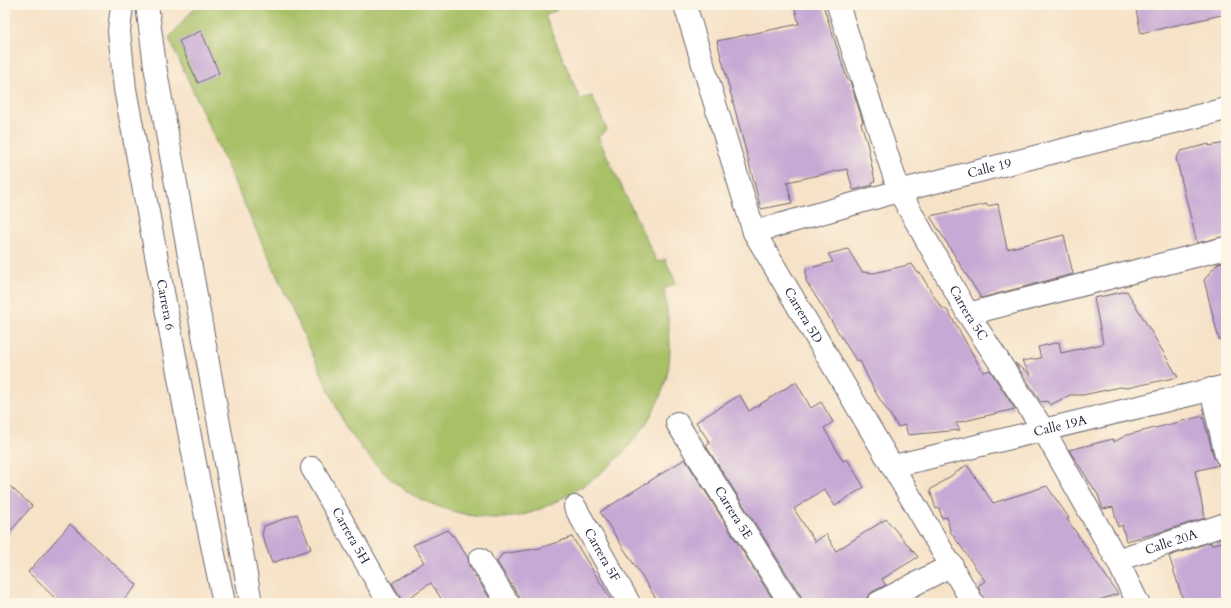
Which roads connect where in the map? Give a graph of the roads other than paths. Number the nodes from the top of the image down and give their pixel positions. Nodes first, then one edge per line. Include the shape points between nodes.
1 (122, 5) edge
2 (147, 5) edge
3 (685, 5) edge
4 (838, 5) edge
5 (1226, 109) edge
6 (899, 191) junction
7 (754, 232) junction
8 (1226, 248) edge
9 (968, 314) junction
10 (1219, 388) edge
11 (676, 423) dead end
12 (1043, 430) junction
13 (1226, 455) edge
14 (894, 466) junction
15 (312, 468) dead end
16 (575, 507) dead end
17 (1226, 524) edge
18 (480, 559) dead end
19 (1117, 560) junction
20 (952, 565) junction
21 (224, 603) edge
22 (251, 603) edge
23 (389, 603) edge
24 (508, 603) edge
25 (630, 603) edge
26 (790, 603) edge
27 (878, 603) edge
28 (974, 603) edge
29 (1138, 603) edge

1 - 21 street, Carrera 6 via 119,31 125,89
2 - 22 street via 154,66
3 - 7 street, Carrera 5D
4 - 6 street, Carrera 5C
5 - 6 street, Calle 19
6 - 7 street, Calle 19
6 - 9 street, Carrera 5C
7 - 14 street, Carrera 5D
8 - 9 street
9 - 12 street, Carrera 5C
10 - 12 street, Calle 19A
10 - 13 street
11 - 26 street, Carrera 5E
12 - 14 street, Calle 19A
12 - 19 street, Carrera 5C
14 - 20 street, Carrera 5D
15 - 23 street, Carrera 5H
16 - 25 street, Carrera 5F
17 - 19 street, Calle 20A
18 - 24 street
19 - 29 street, Carrera 5C
20 - 27 street
20 - 28 street, Carrera 5D

